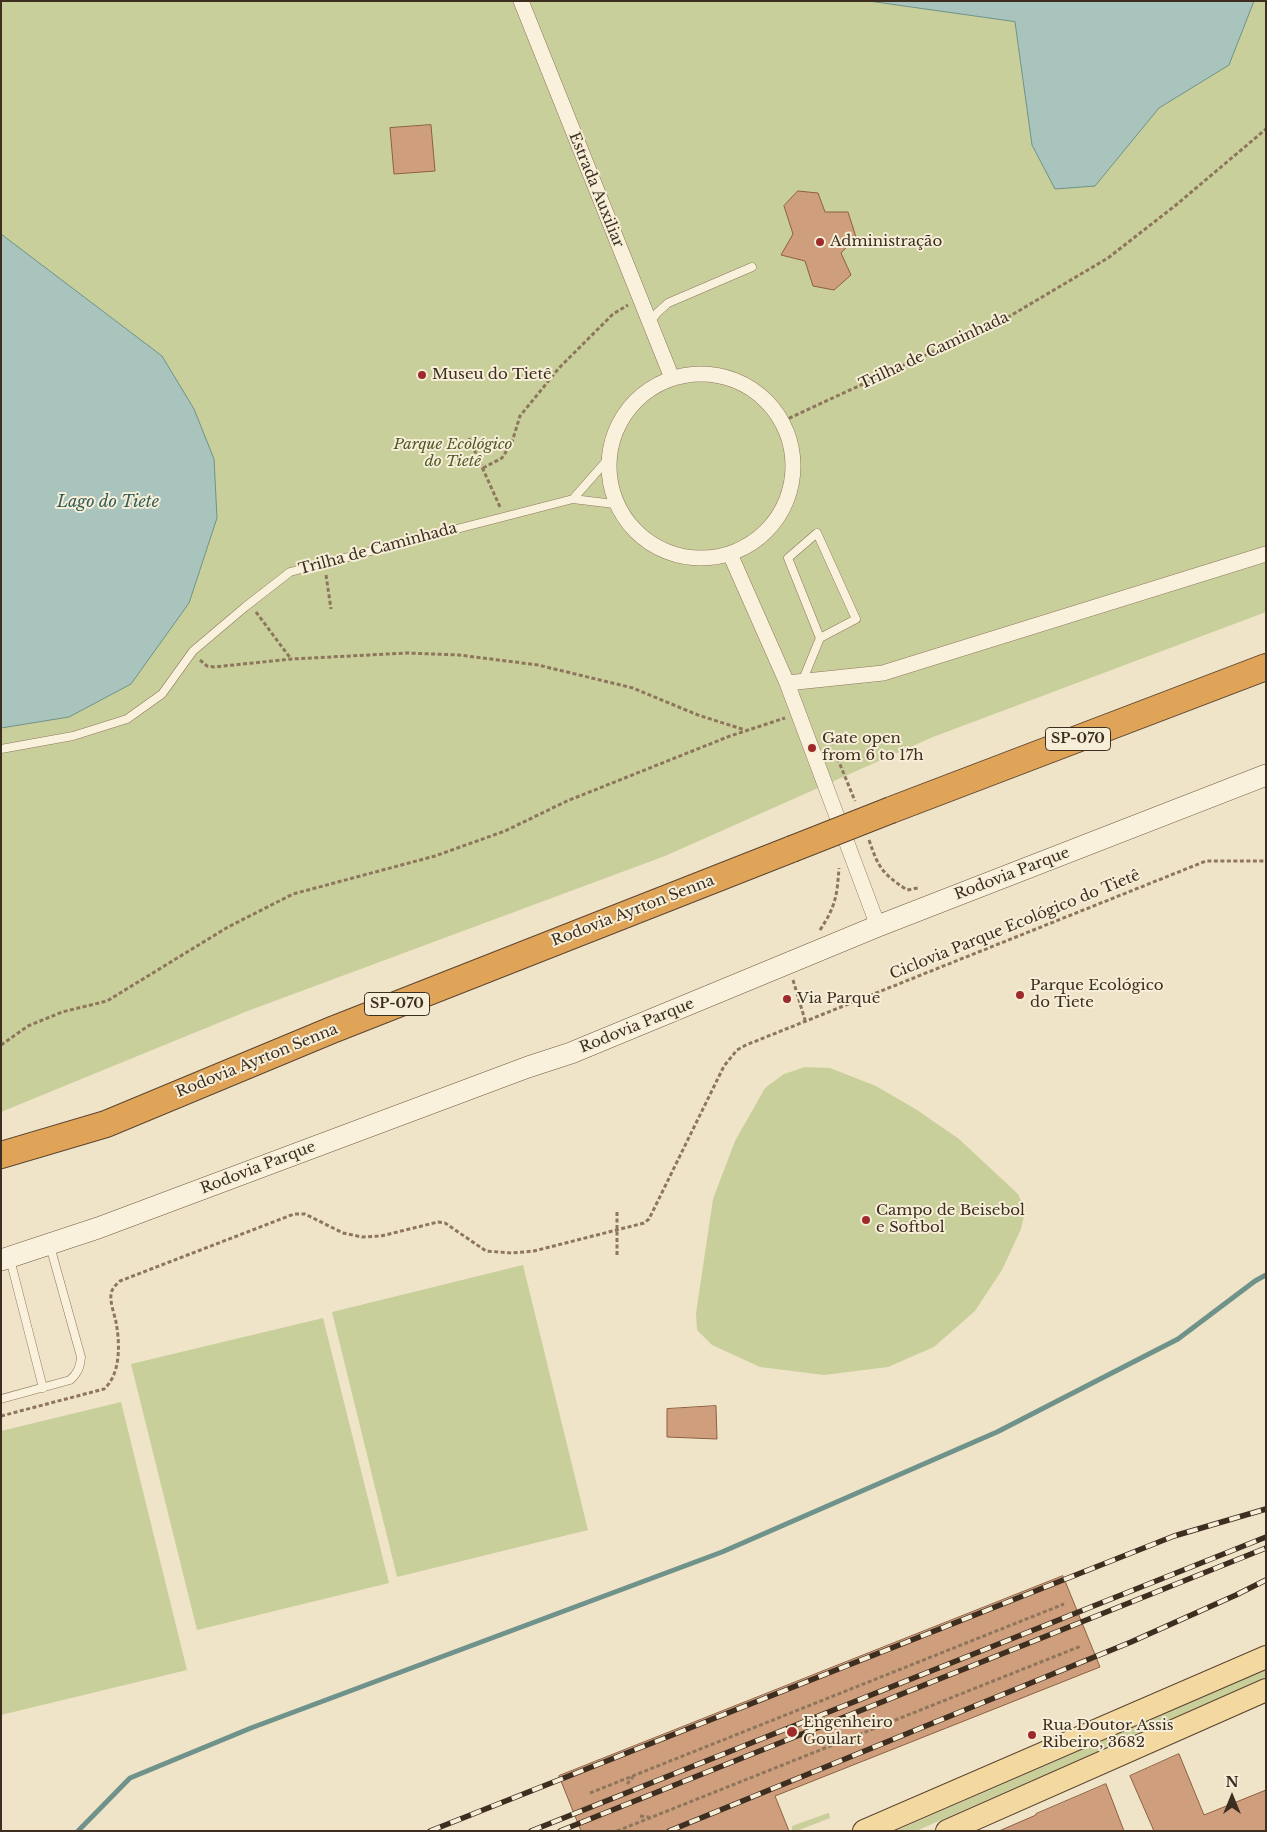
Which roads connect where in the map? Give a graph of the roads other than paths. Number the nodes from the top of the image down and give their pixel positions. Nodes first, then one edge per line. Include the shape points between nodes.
1 (521, 1) edge
2 (752, 267) dead end
3 (649, 324) junction
4 (672, 378) junction
5 (608, 458) junction
6 (573, 499) junction
7 (614, 504) junction
8 (730, 554) junction
9 (1266, 554) edge
10 (820, 638) junction
11 (1266, 667) edge
12 (795, 682) junction
13 (1, 749) edge
14 (1266, 775) edge
15 (878, 926) junction
16 (1, 1155) edge
17 (50, 1245) junction
18 (6, 1259) edge
19 (42, 1388) junction
20 (1, 1399) edge
21 (1266, 1658) edge
22 (1266, 1690) edge
23 (864, 1831) edge
24 (947, 1831) edge

1 - 3 street, Estrada Auxiliar
2 - 3 lane via 668,302
3 - 4 street, Estrada Auxiliar
4 - 5 street via 647,391 627,411 614,436
4 - 8 street via 714,374 754,390 783,421 794,452 793,484 781,514 759,539
5 - 6 lane
5 - 7 street
6 - 7 lane, Trilha de Caminhada
6 - 13 lane, Trilha de Caminhada via 290,572 192,653 162,694 127,719 73,736
7 - 8 street via 645,540 671,554 701,559
8 - 12 street
9 - 12 street via 883,673
10 - 10 lane via 788,558 817,533 856,619
10 - 12 lane
11 - 16 highway, Rodovia Ayrton Senna / SP-070, bridge via 890,810 332,1030 106,1124
12 - 15 street via 799,714
14 - 15 street, Rodovia Parque
15 - 17 street, Rodovia Parque via 571,1053
17 - 18 street, Rodovia Parque
17 - 19 lane via 81,1357 76,1375 70,1380
18 - 19 lane
19 - 20 lane
21 - 23 main road
22 - 24 main road

